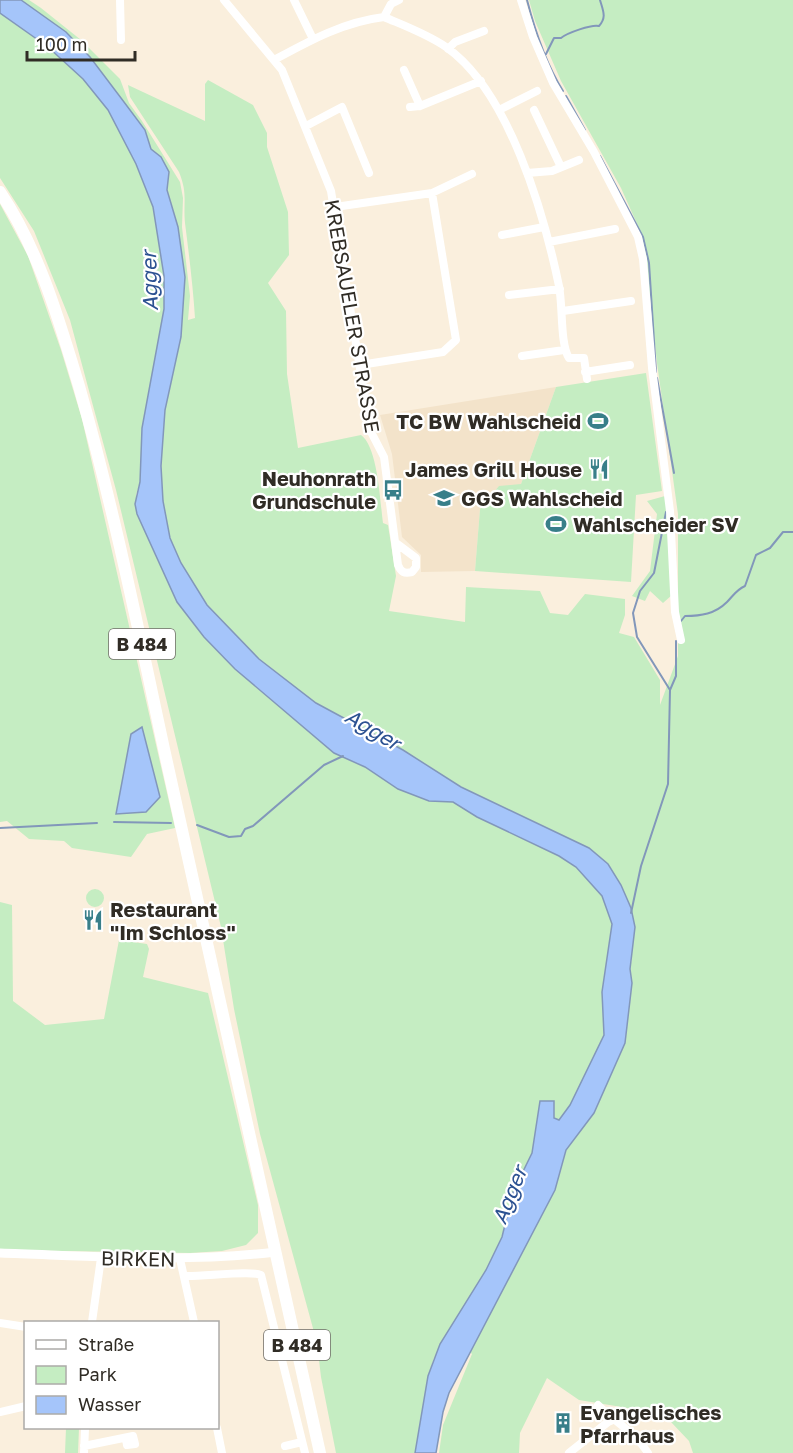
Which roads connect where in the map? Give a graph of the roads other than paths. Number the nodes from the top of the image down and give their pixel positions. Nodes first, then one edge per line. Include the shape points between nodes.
1 (120, 0) edge
2 (224, 0) edge
3 (294, 0) edge
4 (399, 0) edge
5 (521, 0) edge
6 (384, 17) junction
7 (484, 31) dead end
8 (313, 39) junction
9 (121, 40) dead end
10 (448, 49) junction
11 (274, 60) junction
12 (404, 70) dead end
13 (481, 81) junction
14 (537, 91) dead end
15 (420, 106) junction
16 (410, 107) dead end
17 (499, 110) junction
18 (534, 110) dead end
19 (306, 126) junction
20 (579, 160) dead end
21 (561, 166) junction
22 (369, 173) dead end
23 (527, 173) junction
24 (472, 174) dead end
25 (0, 192) edge
26 (432, 193) junction
27 (335, 207) junction
28 (544, 227) junction
29 (615, 229) dead end
30 (502, 235) dead end
31 (549, 242) junction
32 (560, 289) junction
33 (509, 295) dead end
34 (631, 301) dead end
35 (563, 311) junction
36 (564, 351) junction
37 (522, 356) dead end
38 (630, 364) dead end
39 (360, 365) junction
40 (396, 543) dead end
41 (681, 640) dead end
42 (276, 1252) junction
43 (0, 1253) edge
44 (101, 1258) junction
45 (180, 1258) junction
46 (184, 1276) junction
47 (92, 1321) edge
48 (194, 1321) edge
49 (0, 1323) edge
50 (24, 1327) edge
51 (24, 1406) edge
52 (598, 1406) dead end
53 (0, 1412) edge
54 (615, 1419) junction
55 (85, 1429) edge
56 (217, 1429) edge
57 (126, 1439) dead end
58 (302, 1442) junction
59 (285, 1446) dead end
60 (84, 1449) edge
61 (222, 1453) edge
62 (305, 1453) edge
63 (320, 1453) edge
64 (569, 1453) edge
65 (648, 1453) edge

1 - 9 street
2 - 11 street, KREBSAUELER STRASSE
3 - 8 street
4 - 6 street via 391,4
5 - 41 street via 554,83 638,237
6 - 8 street via 337,28
6 - 10 street
7 - 10 street via 455,42
8 - 11 street
10 - 13 street
11 - 19 street, KREBSAUELER STRASSE
12 - 15 street
13 - 15 street
13 - 17 street
14 - 17 street
15 - 16 street
17 - 23 street
18 - 21 street
19 - 22 street via 342,107
19 - 27 street, KREBSAUELER STRASSE
20 - 21 street
21 - 23 street via 552,171
23 - 28 street
24 - 26 street
25 - 42 main road, B 484 via 40,271 63,331 90,425 122,553
26 - 27 street
26 - 39 street via 456,340 443,352
27 - 39 street, KREBSAUELER STRASSE
28 - 30 street
28 - 31 street
29 - 31 street
31 - 32 street
32 - 33 street
32 - 35 street
34 - 35 street
35 - 36 street
36 - 37 street
36 - 38 street via 569,358 584,358 586,375
39 - 40 street, KREBSAUELER STRASSE via 370,430 384,457
42 - 45 street, BIRKEN
42 - 63 main road, B 484
43 - 44 street, BIRKEN
44 - 45 street, BIRKEN
44 - 47 street
45 - 46 street
46 - 48 street
46 - 58 street via 254,1272 261,1275
49 - 50 street
51 - 53 street
52 - 54 street
54 - 64 street
54 - 65 street
55 - 60 street
56 - 61 street
57 - 60 street
58 - 59 street
58 - 62 street

